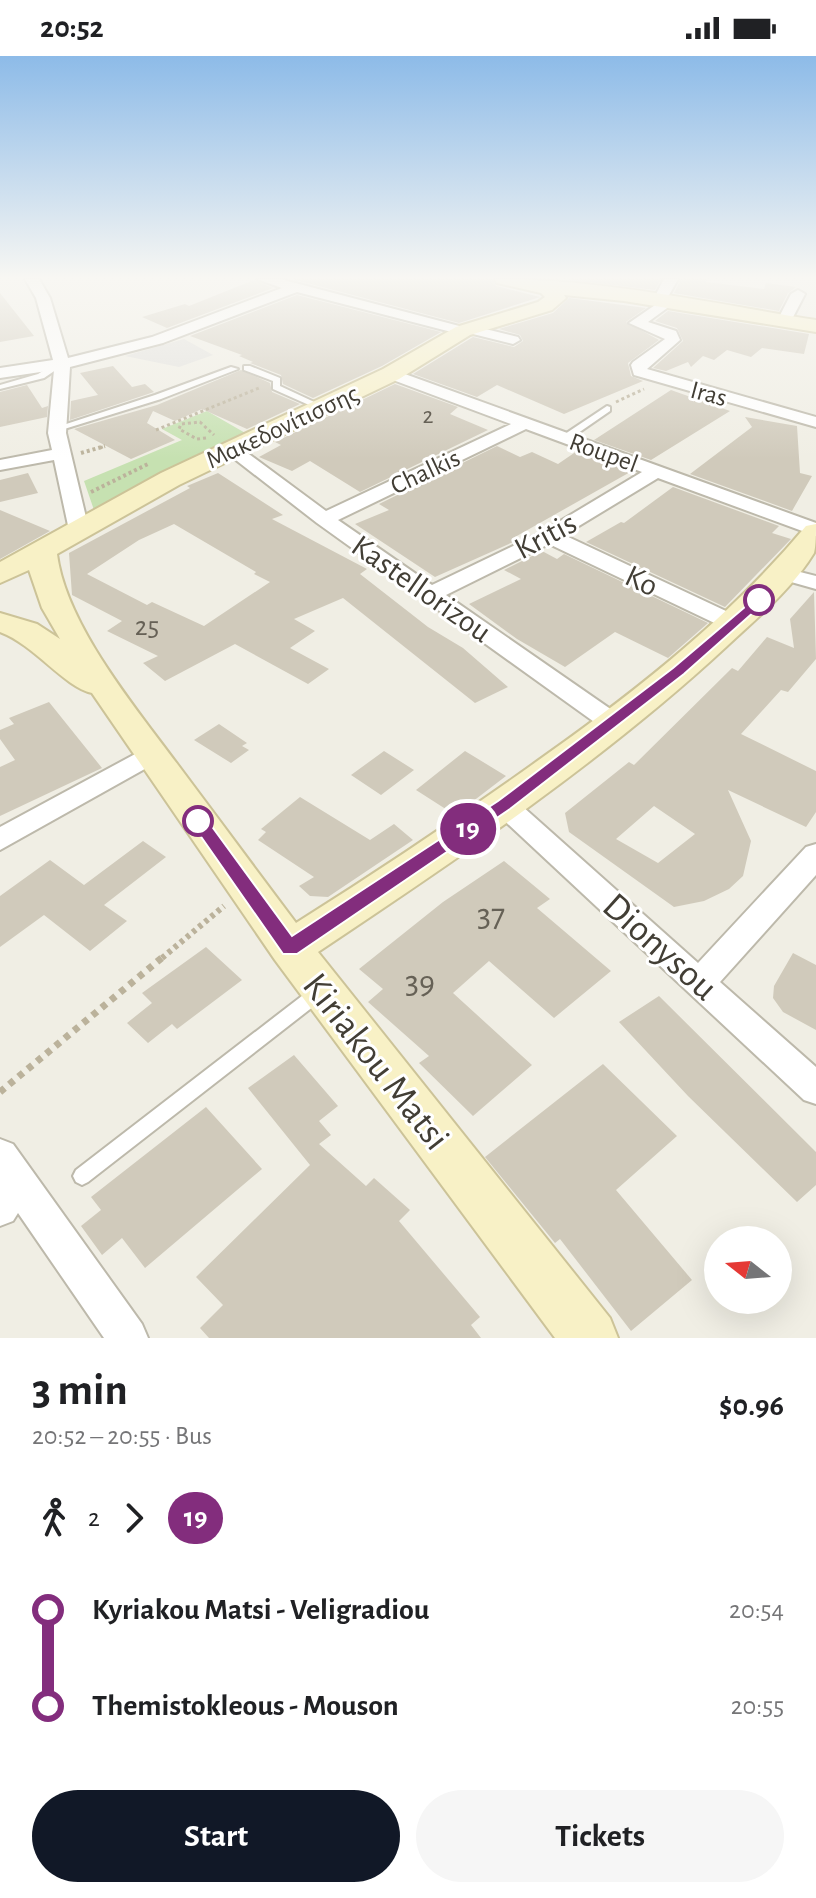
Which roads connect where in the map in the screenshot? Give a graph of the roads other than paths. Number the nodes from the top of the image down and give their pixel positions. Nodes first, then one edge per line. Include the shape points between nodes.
1 (55, 339) edge
2 (159, 339) edge
3 (451, 339) edge
4 (507, 339) edge
5 (673, 339) edge
6 (513, 340) dead end
7 (62, 363) junction
8 (247, 368) dead end
9 (234, 369) dead end
10 (0, 373) edge
11 (391, 374) junction
12 (0, 387) edge
13 (321, 407) junction
14 (607, 409) road end
15 (816, 422) edge
16 (526, 423) junction
17 (58, 428) junction
18 (565, 438) junction
19 (222, 444) junction
20 (60, 454) junction
21 (0, 465) edge
22 (657, 471) junction
23 (324, 519) junction
24 (79, 530) junction
25 (816, 531) edge
26 (549, 536) junction
27 (42, 550) junction
28 (0, 574) edge
29 (784, 574) junction
30 (816, 583) edge
31 (430, 594) junction
32 (0, 622) edge
33 (735, 624) junction
34 (113, 701) junction
35 (613, 723) junction
36 (150, 755) junction
37 (504, 805) junction
38 (0, 840) edge
39 (811, 871) edge
40 (290, 948) junction
41 (700, 982) junction
42 (322, 990) junction
43 (816, 1089) edge
44 (82, 1176) dead end
45 (6, 1182) edge
46 (128, 1338) edge
47 (590, 1338) edge

1 - 7 street
2 - 7 street
3 - 11 street, Μακεδονίτισσης
4 - 6 street
5 - 15 street, Iras via 637,367 663,380
7 - 10 street
7 - 12 lane via 41,376
7 - 17 street
8 - 13 lane
9 - 17 lane
11 - 13 street, Μακεδονίτισσης
11 - 16 street, Roupel
13 - 19 street, Μακεδονίτισσης
14 - 18 lane
16 - 18 street, Roupel
16 - 23 street, Chalkis
17 - 20 street
18 - 22 street, Roupel
19 - 23 street, Kastellorizou
19 - 24 street, Μακεδονίτισσης
20 - 21 street
20 - 24 street
22 - 25 street, Roupel
22 - 26 street, Kritis
23 - 31 street, Kastellorizou
24 - 27 street, Μακεδονίτισσης
25 - 29 street
26 - 31 street, Kritis
26 - 33 street, Ko
27 - 28 street, Μακεδονίτισσης
27 - 34 street, Kiriakou Matsi via 57,608
29 - 30 street
29 - 33 street
31 - 35 street, Kastellorizou
32 - 34 street, Kiriakou Matsi via 40,640
33 - 35 street
34 - 36 street, Kiriakou Matsi
35 - 37 street
36 - 38 street
36 - 40 street, Kiriakou Matsi
37 - 40 street
37 - 41 street, Dionysou
39 - 41 street
40 - 42 street, Kiriakou Matsi
41 - 43 street, Dionysou
42 - 44 lane
42 - 47 street, Kiriakou Matsi
45 - 46 street

